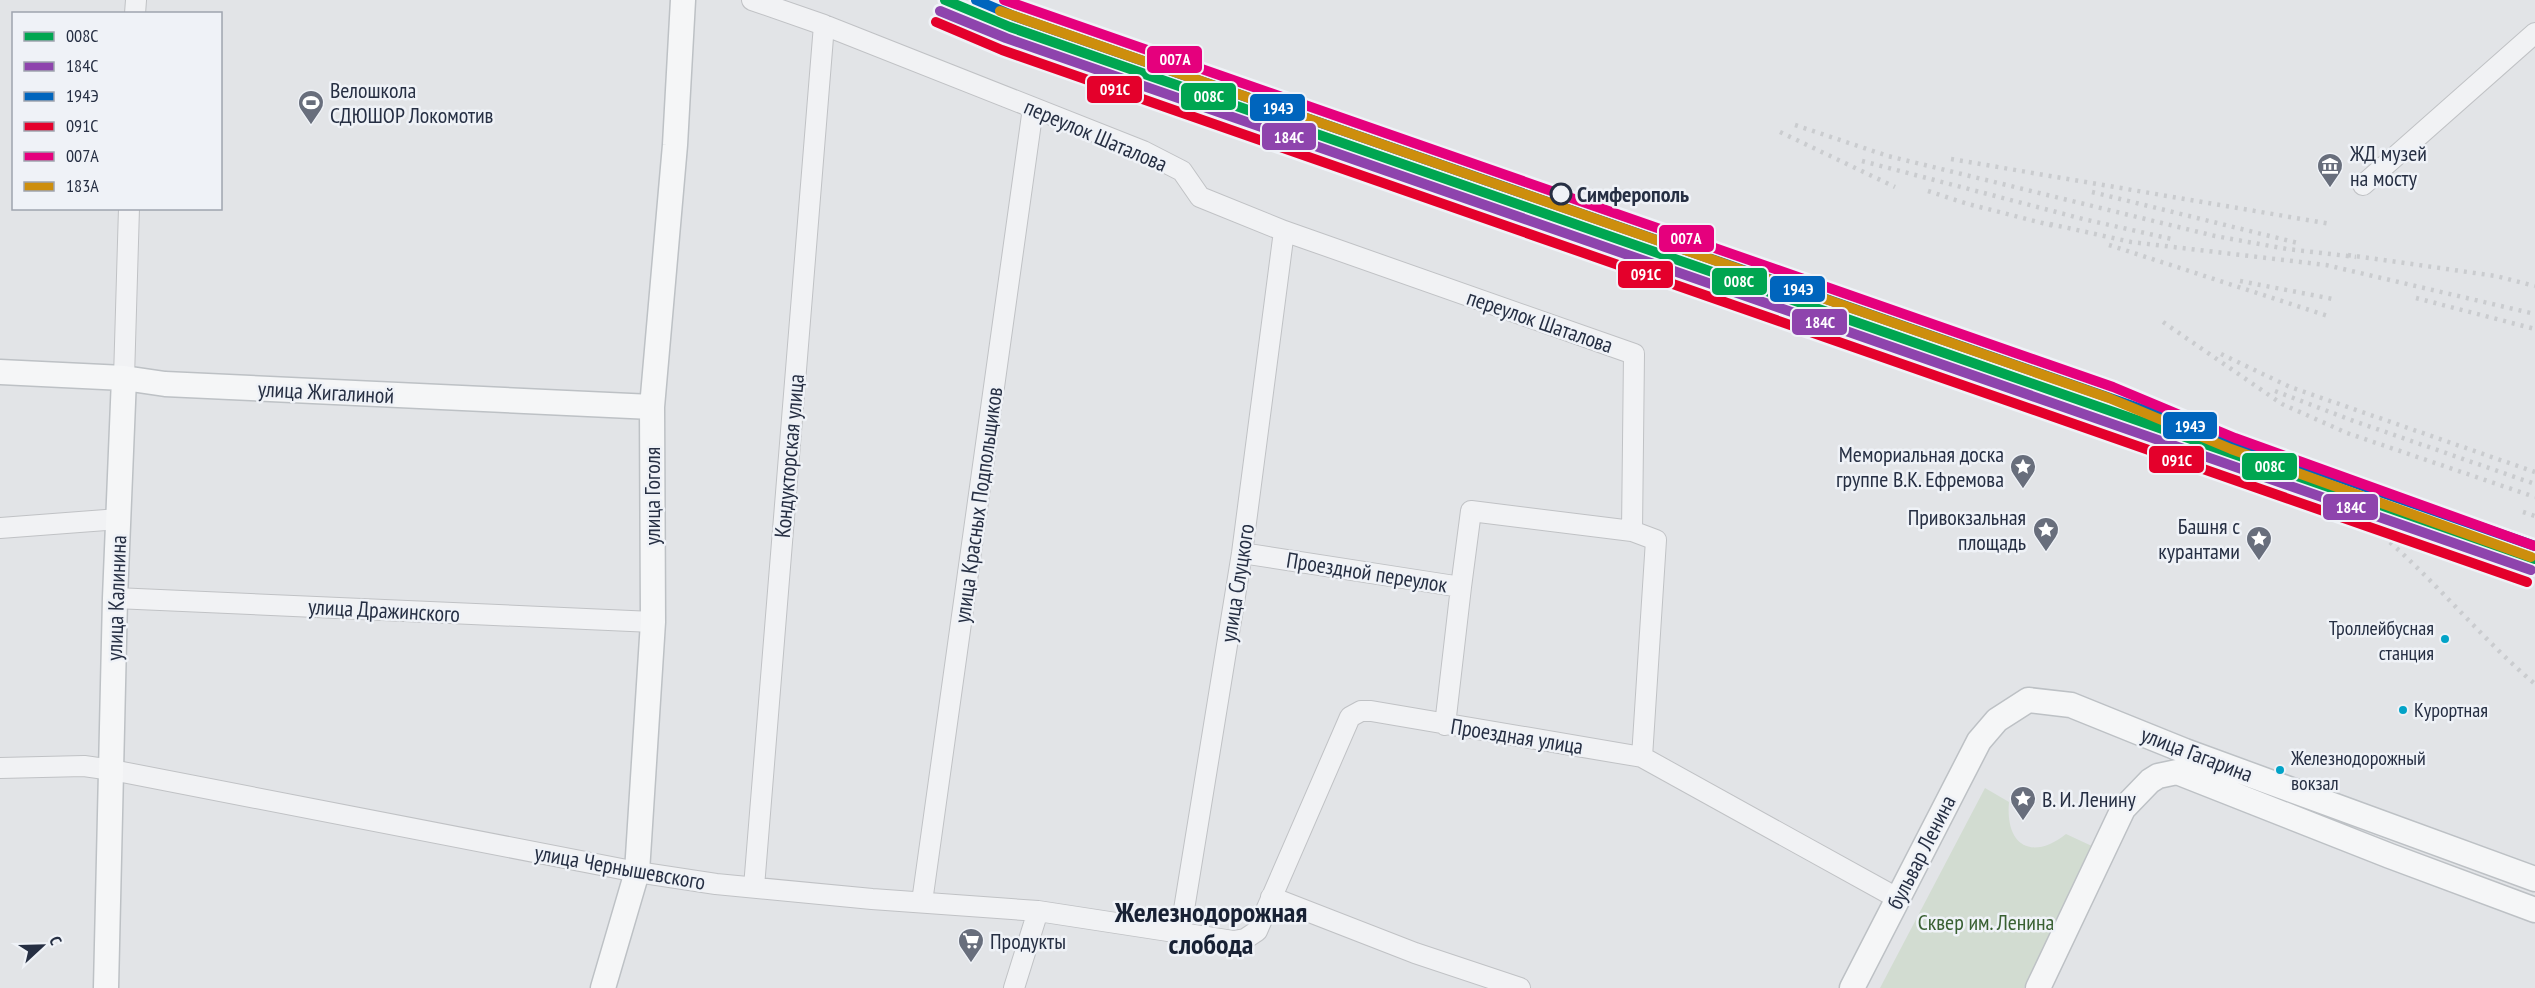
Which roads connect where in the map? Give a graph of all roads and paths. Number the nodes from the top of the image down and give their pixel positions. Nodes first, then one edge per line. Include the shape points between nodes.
1 (683, 0) edge
2 (752, 0) edge
3 (824, 25) junction
4 (2535, 33) edge
5 (1033, 108) junction
6 (2364, 185) dead end
7 (129, 210) edge
8 (1284, 231) junction
9 (0, 372) edge
10 (124, 378) junction
11 (652, 408) junction
12 (119, 519) junction
13 (0, 528) edge
14 (1632, 531) junction
15 (1242, 553) junction
16 (1461, 587) junction
17 (115, 598) junction
18 (653, 622) junction
19 (1997, 720) joint
20 (1445, 725) junction
21 (1642, 757) junction
22 (0, 768) edge
23 (112, 770) junction
24 (637, 872) junction
25 (2535, 879) edge
26 (754, 887) junction
27 (1271, 897) junction
28 (1896, 898) junction
29 (922, 902) junction
30 (2535, 910) edge
31 (1038, 911) junction
32 (1180, 934) junction
33 (1245, 939) joint
34 (106, 988) edge
35 (603, 988) edge
36 (1014, 988) edge
37 (1520, 988) edge
38 (1852, 988) edge
39 (2038, 988) edge

1 - 11 main road, улица Гоголя via 675,146
2 - 3 street, переулок Шаталова
3 - 5 street, переулок Шаталова
3 - 26 street, Кондукторская улица
4 - 6 street
5 - 8 street, переулок Шаталова via 1143,151 1182,171 1200,197
5 - 29 street, улица Красных Подпольщиков
7 - 10 street, улица Калинина
8 - 14 street, переулок Шаталова via 1634,354
8 - 15 street, улица Слуцкого
9 - 10 main road, улица Жигалиной
10 - 11 main road, улица Жигалиной via 165,384
10 - 12 main road, улица Калинина
11 - 18 main road, улица Гоголя
12 - 13 street
12 - 17 main road, улица Калинина
14 - 16 street via 1471,511
14 - 21 street via 1656,540
15 - 16 street, Проездной переулок
15 - 32 street, улица Слуцкого
16 - 20 street, Проездной переулок
17 - 18 street, улица Дражинского
17 - 23 main road, улица Калинина
18 - 24 main road, улица Гоголя
19 - 25 main road, улица Гагарина via 2028,700 2071,705 2185,751
19 - 28 main road, бульвар Ленина via 1979,741
20 - 21 street, Проездная улица
20 - 27 street, Проездная улица via 1371,711 1350,717
21 - 28 street, Проездная улица
22 - 23 street, улица Чернышевского via 84,766
23 - 24 street, улица Чернышевского
23 - 34 main road, улица Калинина
24 - 26 street, улица Чернышевского
24 - 35 main road, улица Гоголя
26 - 29 street, улица Чернышевского
27 - 33 street, Проездная улица via 1257,931
27 - 37 street
28 - 38 main road, бульвар Ленина
29 - 31 street, улица Чернышевского
30 - 39 main road, улица Гагарина via 2177,772 2158,776 2123,809
31 - 32 street, улица Чернышевского
31 - 36 street
32 - 33 street, улица Чернышевского

